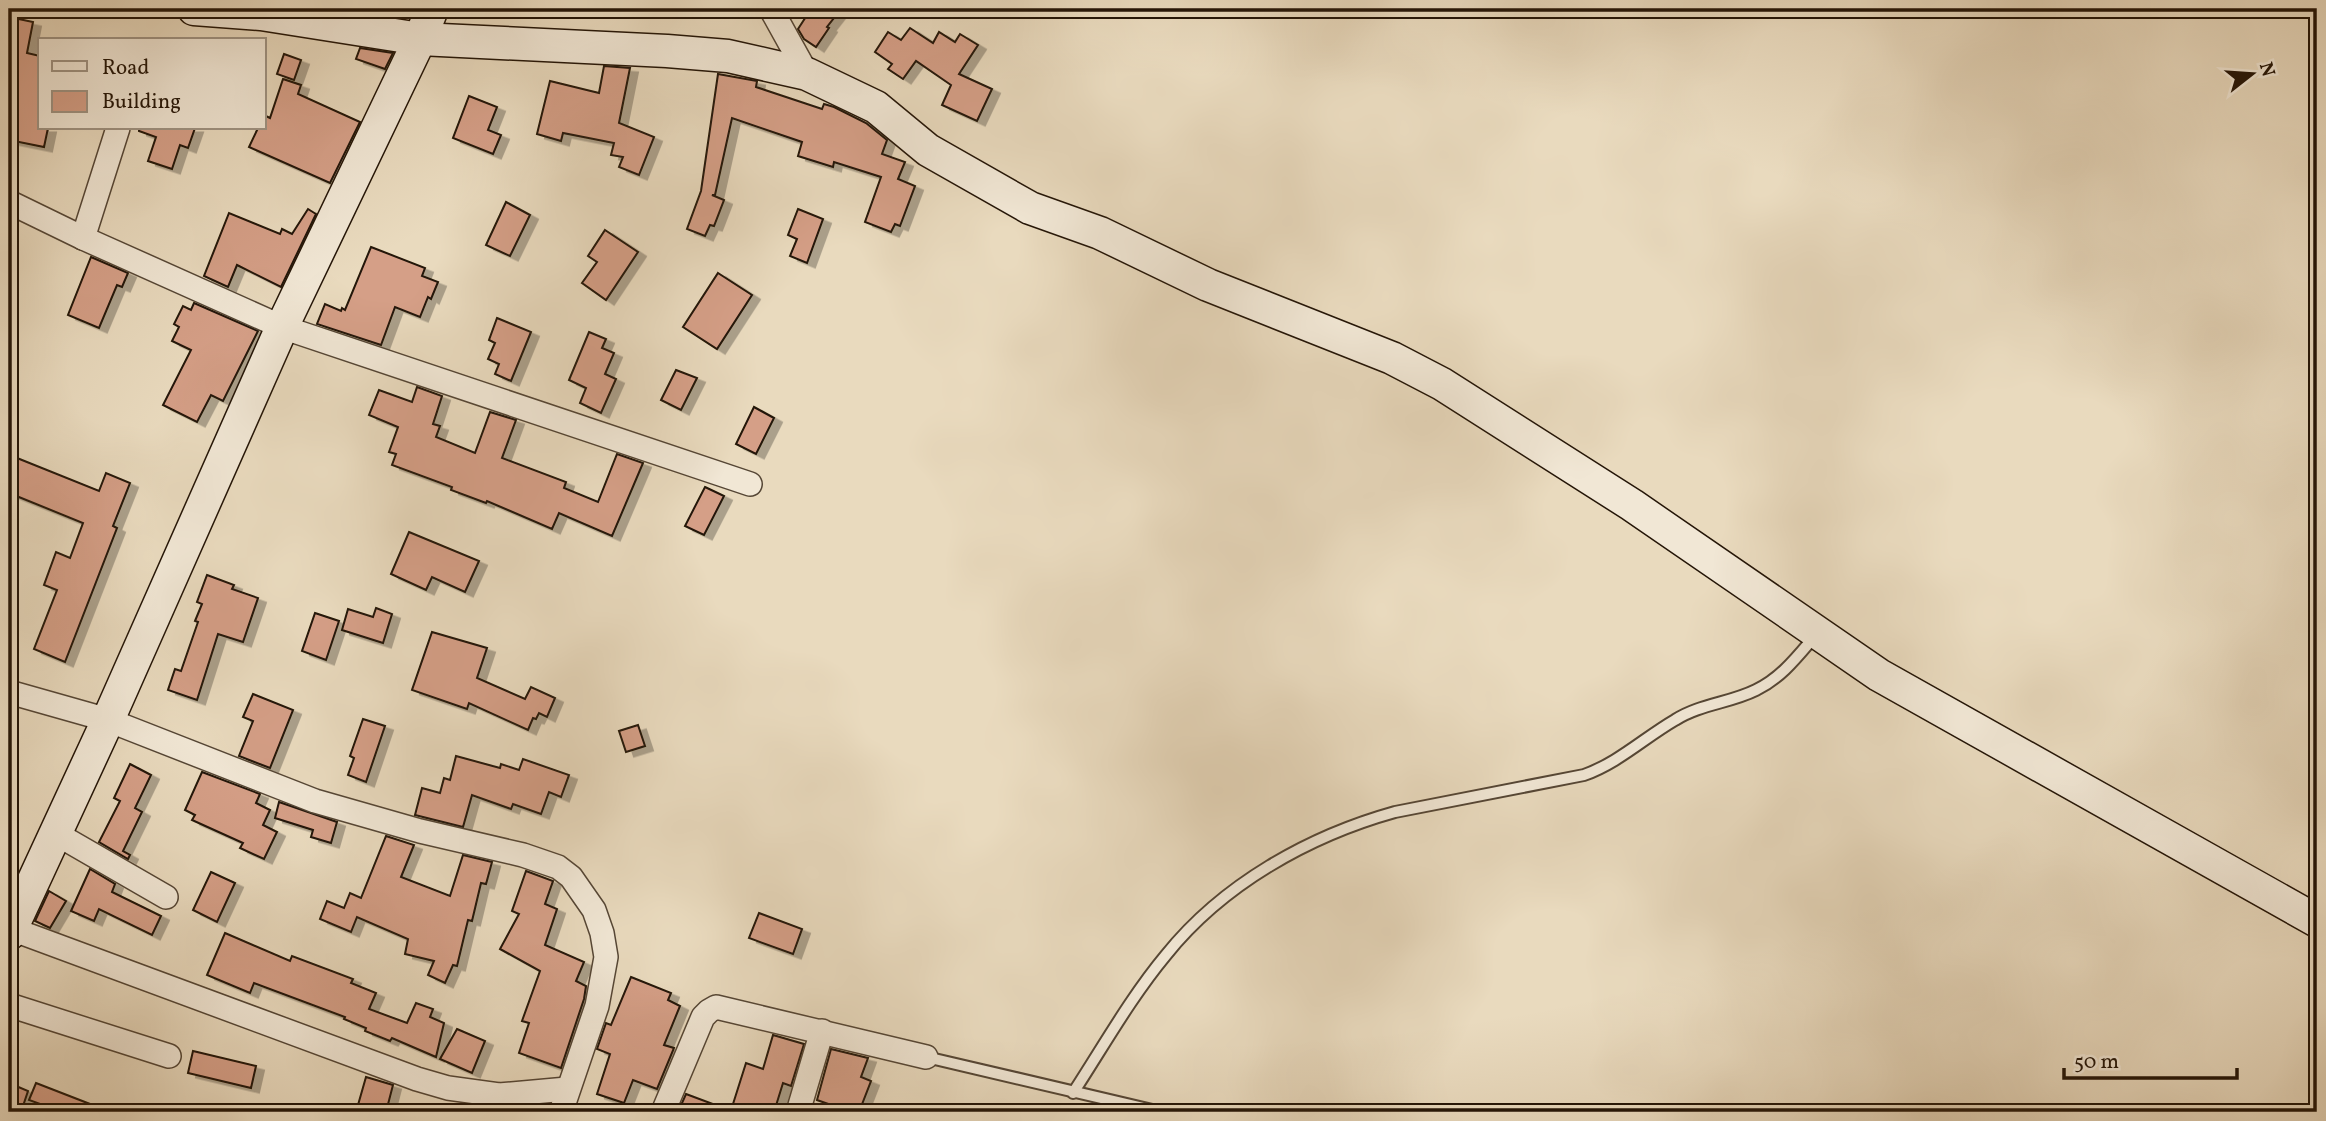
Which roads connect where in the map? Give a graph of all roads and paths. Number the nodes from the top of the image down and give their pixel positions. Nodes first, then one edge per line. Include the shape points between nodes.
1 (194, 9) edge
2 (432, 9) edge
3 (771, 9) edge
4 (420, 39) junction
5 (807, 74) junction
6 (117, 130) edge
7 (9, 202) edge
8 (83, 238) junction
9 (282, 327) junction
10 (750, 484) dead end
11 (1817, 633) junction
12 (9, 692) edge
13 (108, 720) junction
14 (55, 833) junction
15 (166, 897) dead end
16 (2317, 921) edge
17 (9, 930) edge
18 (9, 1005) edge
19 (821, 1031) junction
20 (169, 1056) dead end
21 (926, 1057) joint
22 (567, 1089) junction
23 (1073, 1093) junction
24 (561, 1112) edge
25 (663, 1112) edge
26 (798, 1112) edge
27 (1161, 1112) edge

1 - 4 street via 261,14
2 - 4 street
3 - 5 street
4 - 5 street via 728,56
4 - 9 street
5 - 11 street via 876,107 928,150 1030,208 1100,233 1208,285 1392,358 1442,384 1632,505
6 - 8 street
7 - 8 street
8 - 9 street
9 - 10 street
9 - 13 street
11 - 16 street via 1879,675
11 - 23 lane via 1772,681 1677,719 1600,769 1368,820 1252,877 1166,954
12 - 13 street
13 - 14 street
13 - 22 street via 315,801 543,861 571,877 594,910 606,957 597,1006
14 - 15 street
14 - 17 street
17 - 22 street via 448,1088 499,1095
18 - 20 street
19 - 21 street
19 - 25 street via 722,1007 709,1011
19 - 26 street
21 - 23 lane
22 - 24 street
23 - 27 lane

